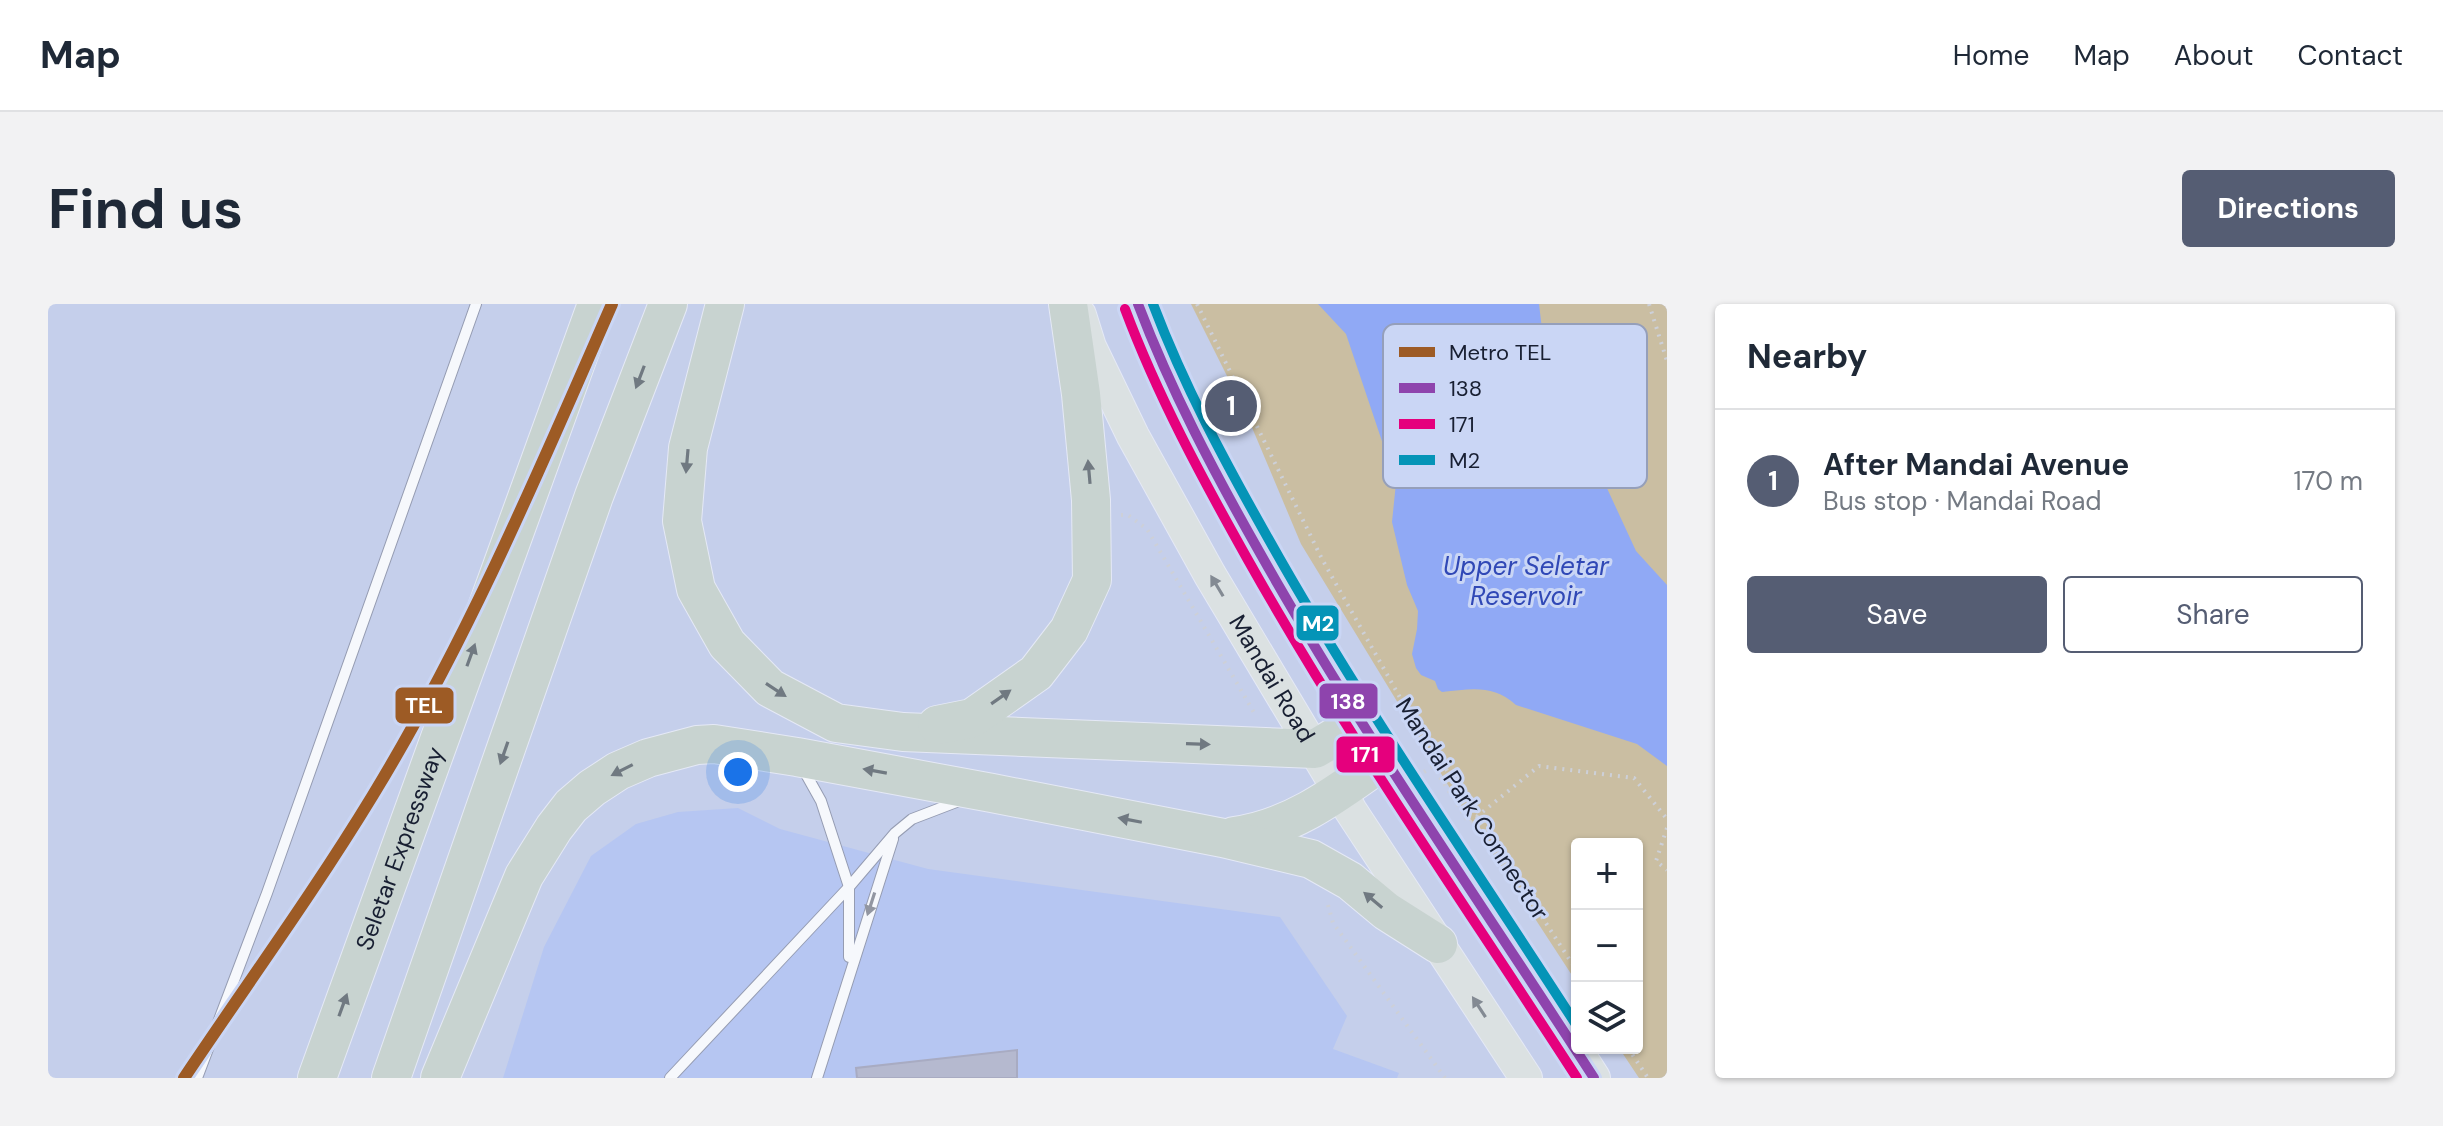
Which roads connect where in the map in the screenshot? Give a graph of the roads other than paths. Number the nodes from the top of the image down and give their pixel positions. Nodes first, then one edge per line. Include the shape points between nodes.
1 (476, 304) edge
2 (597, 304) edge
3 (668, 304) edge
4 (725, 304) edge
5 (1068, 304) edge
6 (1077, 304) edge
7 (1138, 304) edge
8 (1360, 722) junction
9 (903, 732) junction
10 (1315, 749) junction
11 (797, 757) junction
12 (1393, 772) junction
13 (1338, 789) junction
14 (992, 793) junction
15 (895, 833) junction
16 (1223, 838) junction
17 (849, 887) junction
18 (1438, 944) junction
19 (848, 975) junction
20 (197, 1078) edge
21 (317, 1078) edge
22 (391, 1078) edge
23 (440, 1078) edge
24 (670, 1078) edge
25 (817, 1078) edge
26 (1526, 1078) edge
27 (1594, 1078) edge

1 - 20 lane
21 -> 2 highway, Seletar Expressway
3 -> 22 highway via 594,496
4 -> 9 highway via 688,448 682,521 696,589 727,644 770,688 836,723
9 -> 5 highway via 972,718 1036,673 1069,630 1092,580 1081,394
10 -> 6 main road, Mandai Road via 1133,436 1090,347
7 - 8 main road via 1180,407 1269,572
8 - 10 highway
8 - 12 main road
9 -> 10 highway
10 - 13 main road, Mandai Road
14 -> 11 highway
11 - 17 lane via 821,801
11 -> 23 highway via 714,744 681,748 618,771 571,806 524,876
12 - 13 highway
12 - 27 main road
13 - 16 highway via 1286,823
13 - 18 main road, Mandai Road
14 - 15 lane via 944,805
16 -> 14 highway
15 - 17 lane
15 -> 19 lane
18 -> 16 highway via 1311,859
17 - 19 lane
17 - 24 lane
26 -> 18 main road, Mandai Road
19 - 25 lane

